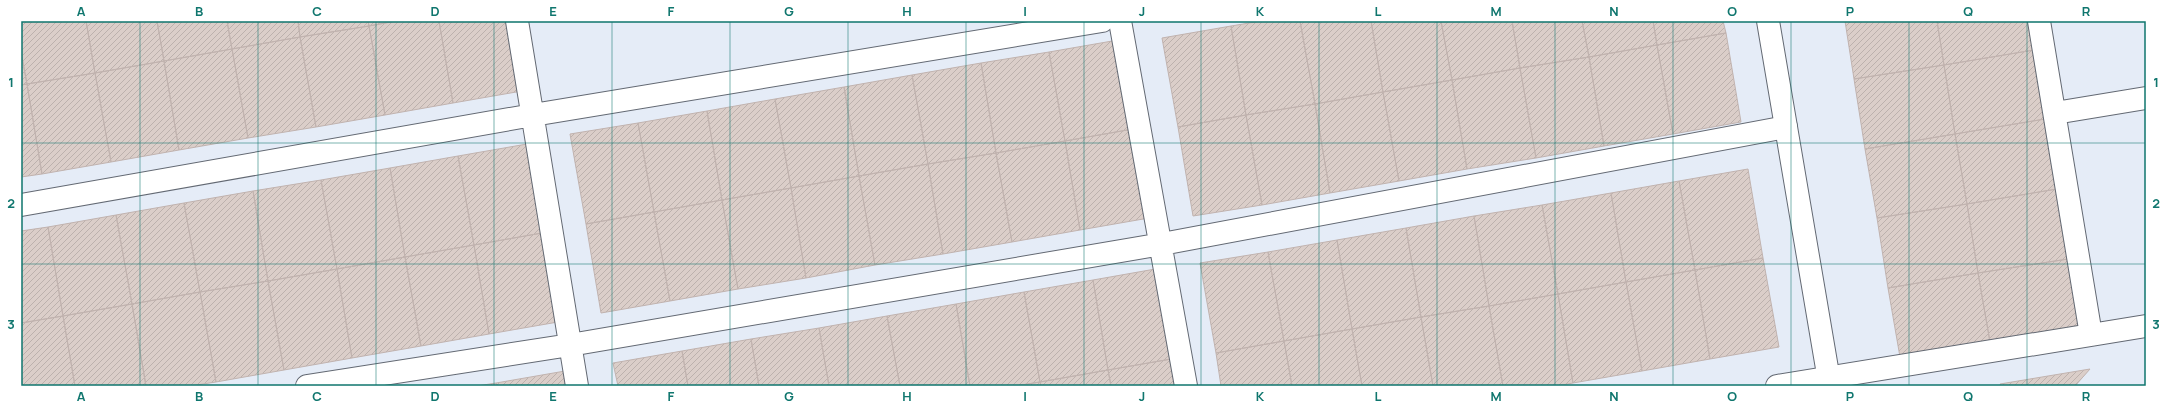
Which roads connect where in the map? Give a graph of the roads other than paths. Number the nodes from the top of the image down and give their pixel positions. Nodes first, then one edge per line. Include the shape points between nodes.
1 (517, 21) edge
2 (1102, 21) edge
3 (1120, 21) edge
4 (1768, 21) edge
5 (2039, 21) edge
6 (2146, 98) edge
7 (2055, 113) junction
8 (533, 115) junction
9 (1786, 127) junction
10 (21, 205) edge
11 (1162, 244) junction
12 (2146, 326) edge
13 (2091, 335) junction
14 (570, 345) junction
15 (1830, 382) edge
16 (307, 386) edge
17 (577, 386) edge
18 (1186, 386) edge
19 (1777, 386) edge

1 - 8 street
2 - 8 street
3 - 11 street
4 - 9 street
5 - 7 street
6 - 7 street
7 - 13 street
8 - 10 street
8 - 14 street
9 - 11 street
9 - 15 street
11 - 14 street
11 - 18 street
12 - 13 street
13 - 15 street
14 - 16 street
14 - 17 street
15 - 19 street

